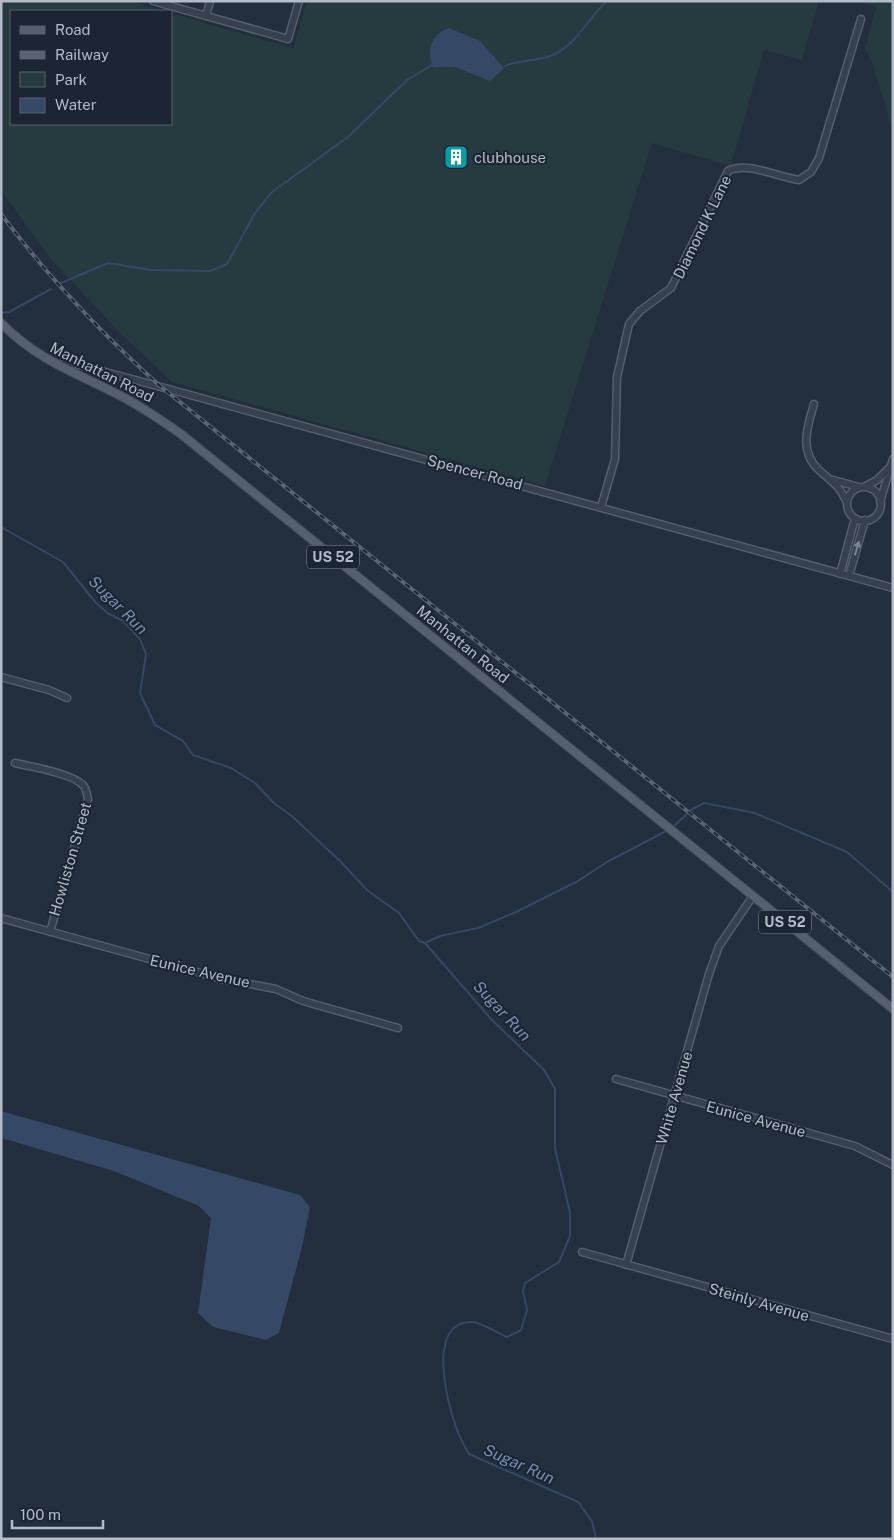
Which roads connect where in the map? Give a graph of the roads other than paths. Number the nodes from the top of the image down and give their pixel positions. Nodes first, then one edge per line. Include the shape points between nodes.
1 (153, 1) edge
2 (210, 1) edge
3 (299, 1) edge
4 (206, 16) junction
5 (861, 19) dead end
6 (1, 323) edge
7 (56, 366) junction
8 (814, 404) dead end
9 (892, 462) edge
10 (833, 480) junction
11 (862, 487) junction
12 (880, 502) junction
13 (847, 503) junction
14 (601, 507) junction
15 (855, 518) junction
16 (865, 520) junction
17 (840, 574) junction
18 (849, 576) junction
19 (893, 588) edge
20 (1, 677) edge
21 (67, 698) dead end
22 (15, 763) dead end
23 (754, 896) junction
24 (1, 918) edge
25 (50, 932) junction
26 (893, 1009) edge
27 (398, 1028) dead end
28 (616, 1079) dead end
29 (674, 1096) junction
30 (893, 1165) edge
31 (582, 1252) dead end
32 (626, 1265) junction
33 (893, 1339) edge

1 - 4 street
2 - 4 street
3 - 4 street via 288,39
5 - 14 street, Diamond K Lane via 819,158 811,172 799,180 746,167 737,166 728,171 671,288 640,311 629,324 617,377 615,459
6 - 7 main road, Manhattan Road / US 52 via 34,352
7 - 14 street, Spencer Road via 80,365
7 - 23 main road, Manhattan Road / US 52 via 120,395 181,434
8 - 10 street via 806,432 808,452 818,470
9 - 11 street via 877,480
9 - 12 street
10 - 11 street
10 - 13 street
11 - 12 street via 875,492
11 - 13 street via 851,494
12 - 16 street via 878,513
13 - 15 street via 849,513
14 - 17 street, Spencer Road
15 - 16 street
15 - 17 street
18 -> 16 street
17 - 18 street, Spencer Road
18 - 19 street, Spencer Road
20 - 21 street
22 - 25 street, Howliston Street via 71,778 85,786 88,799
23 - 26 main road, Manhattan Road / US 52
23 - 29 street, White Avenue via 719,946
24 - 25 street, Eunice Avenue
25 - 27 street, Eunice Avenue via 222,979 276,989 303,1001
28 - 29 street, Eunice Avenue
29 - 30 street, Eunice Avenue via 855,1146
29 - 32 street, White Avenue
31 - 32 street
32 - 33 street, Steinly Avenue

